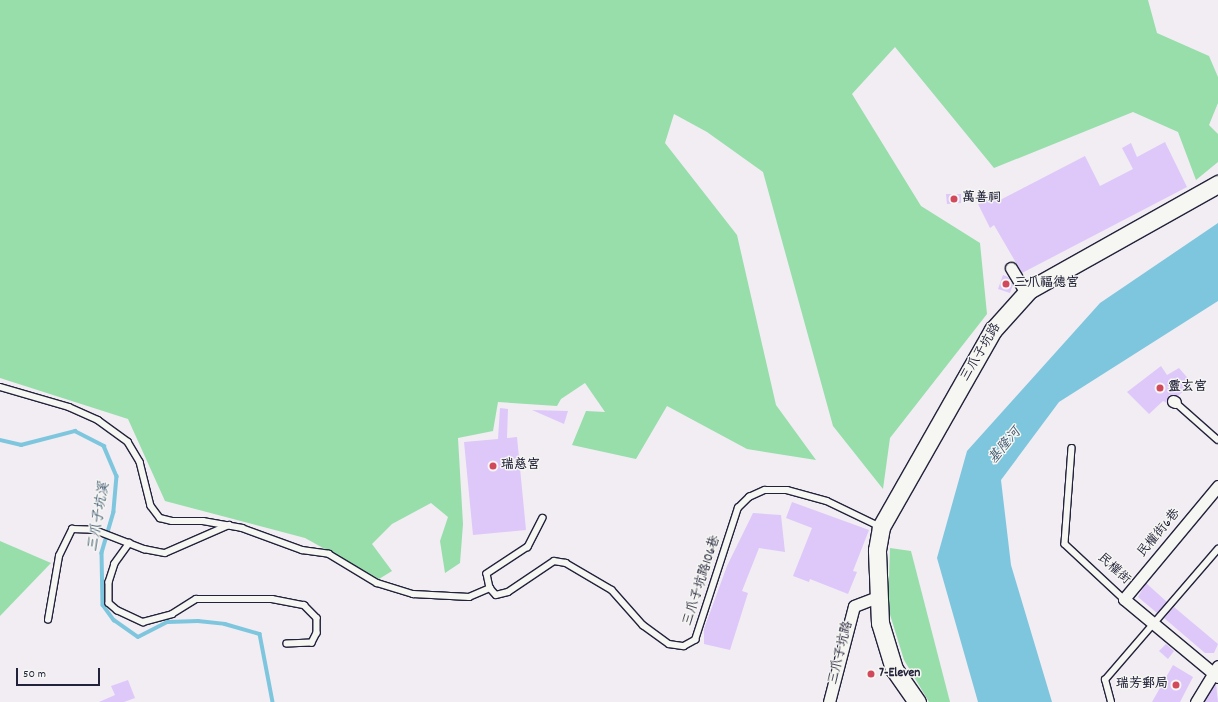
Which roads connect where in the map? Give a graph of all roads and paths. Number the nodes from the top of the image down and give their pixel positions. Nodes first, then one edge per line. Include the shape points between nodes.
1 (1218, 184) edge
2 (1010, 268) dead end
3 (1026, 293) junction
4 (0, 387) edge
5 (1174, 401) dead end
6 (1218, 440) edge
7 (1072, 448) dead end
8 (1218, 486) edge
9 (543, 518) dead end
10 (229, 525) junction
11 (881, 527) junction
12 (130, 543) junction
13 (1218, 549) edge
14 (490, 588) junction
15 (878, 597) junction
16 (1124, 599) junction
17 (48, 620) dead end
18 (1153, 625) junction
19 (287, 644) dead end
20 (1216, 672) edge
21 (829, 702) edge
22 (917, 702) edge
23 (1111, 702) edge
24 (1196, 702) edge

1 - 3 main road, 三爪子坑路
2 - 3 street
3 - 11 main road, 三爪子坑路 via 993,330
4 - 10 lane via 69,407 98,420 128,442 140,462 151,506 160,518
5 - 6 lane
7 - 16 lane, 民權街 via 1065,544
8 - 16 street, 民權街6巷
9 - 14 lane via 528,547 487,574
10 - 12 lane via 165,553
10 - 14 lane via 302,550 329,554 377,583 413,594 470,597
11 - 14 lane, 三爪子坑路106巷 via 827,501 787,490 764,490 749,497 738,508 695,640 684,646 669,644 643,625 612,590 566,563 554,561 508,592 496,595
11 - 15 main road, 三爪子坑路 via 877,550
12 - 17 lane via 100,532 83,528 72,529 59,556
12 - 19 lane via 115,564 109,582 109,603 117,610 144,622 172,614 196,599 264,599 304,605 317,618 317,634 312,643
13 - 18 lane
15 - 21 street, 三爪子坑路 via 854,606
15 - 22 main road, 三爪子坑路 via 880,623 894,669
16 - 18 street, 民權街
18 - 20 street, 民權街
18 - 23 lane via 1106,680
20 - 24 street

